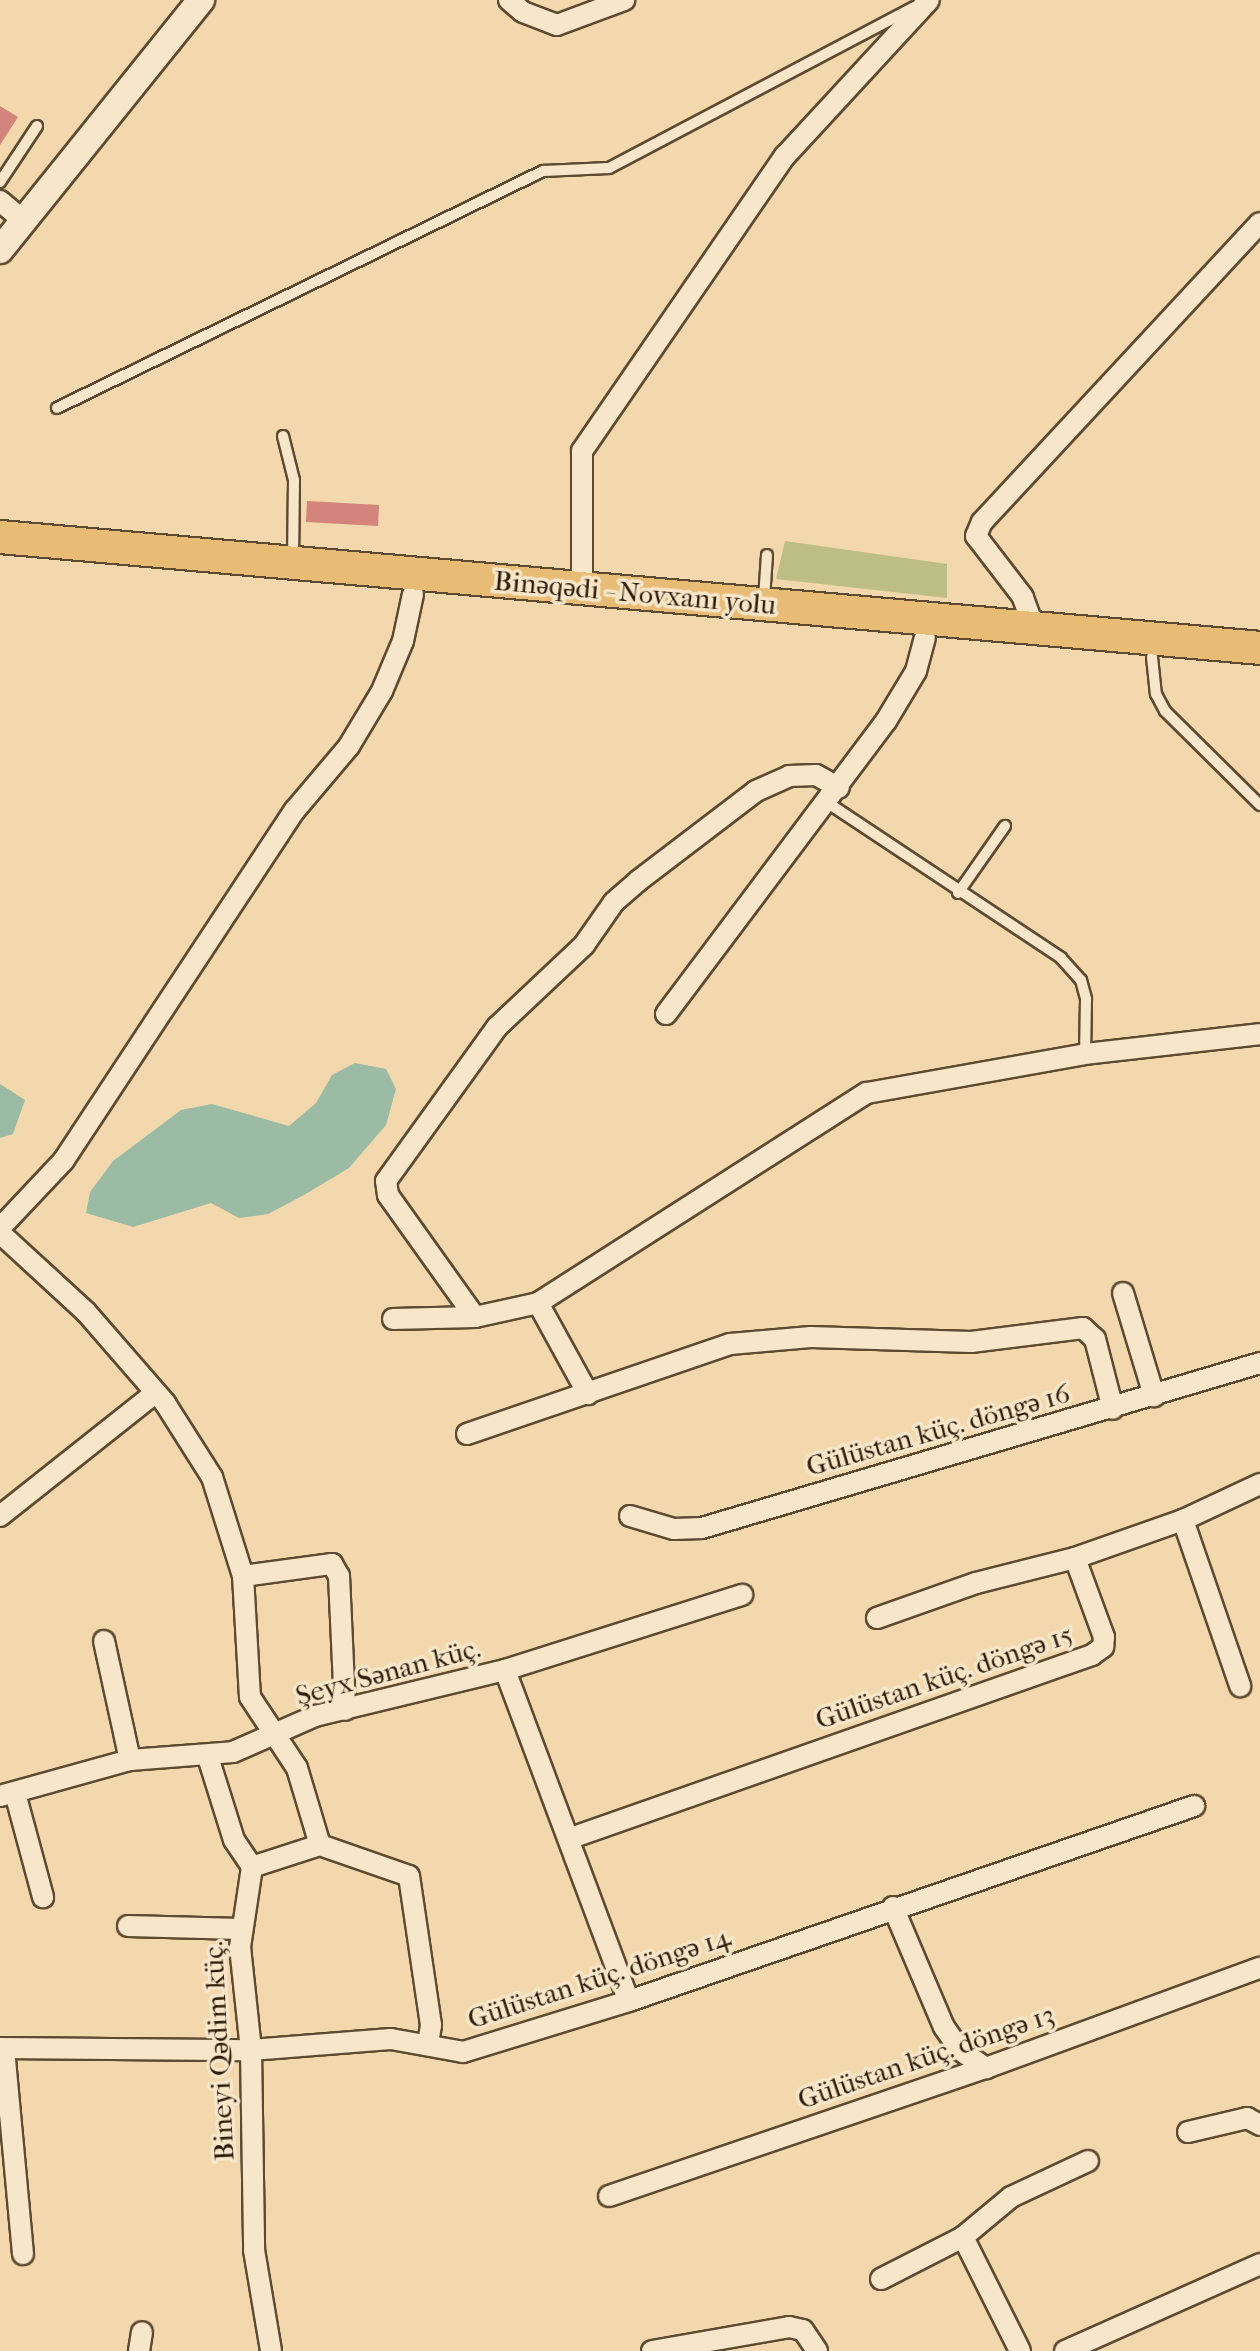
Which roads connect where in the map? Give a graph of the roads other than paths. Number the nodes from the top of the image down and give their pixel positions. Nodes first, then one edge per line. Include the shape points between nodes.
1 (201, 0) edge
2 (509, 0) edge
3 (624, 0) edge
4 (927, 1) edge
5 (37, 126) dead end
6 (0, 182) edge
7 (0, 201) edge
8 (24, 221) junction
9 (1260, 223) edge
10 (0, 250) edge
11 (57, 408) dead end
12 (283, 436) dead end
13 (3, 542) edge
14 (767, 555) dead end
15 (293, 563) junction
16 (582, 589) junction
17 (413, 594) junction
18 (763, 605) junction
19 (1034, 628) junction
20 (925, 638) junction
21 (1251, 649) edge
22 (1152, 657) junction
23 (834, 796) junction
24 (1260, 805) edge
25 (1005, 826) dead end
26 (958, 893) junction
27 (666, 1014) dead end
28 (1260, 1034) edge
29 (1085, 1054) junction
30 (0, 1230) edge
31 (1123, 1293) dead end
32 (538, 1303) junction
33 (475, 1317) junction
34 (393, 1319) dead end
35 (1260, 1363) edge
36 (155, 1393) junction
37 (588, 1394) junction
38 (1154, 1396) junction
39 (1113, 1409) junction
40 (467, 1434) dead end
41 (1260, 1484) edge
42 (0, 1516) edge
43 (630, 1516) dead end
44 (1183, 1520) junction
45 (1075, 1558) junction
46 (243, 1576) junction
47 (742, 1595) dead end
48 (877, 1618) dead end
49 (104, 1641) dead end
50 (505, 1670) junction
51 (1240, 1686) dead end
52 (345, 1710) junction
53 (277, 1734) junction
54 (208, 1757) junction
55 (130, 1760) junction
56 (7, 1795) edge
57 (1194, 1806) dead end
58 (571, 1838) junction
59 (320, 1845) junction
60 (252, 1867) junction
61 (43, 1897) dead end
62 (893, 1907) junction
63 (128, 1926) dead end
64 (241, 1929) junction
65 (1260, 1968) edge
66 (629, 2001) junction
67 (428, 2045) junction
68 (2, 2048) edge
69 (251, 2050) junction
70 (986, 2068) junction
71 (1260, 2125) edge
72 (1188, 2132) dead end
73 (1088, 2161) dead end
74 (609, 2196) dead end
75 (963, 2237) junction
76 (23, 2254) dead end
77 (1260, 2264) edge
78 (881, 2279) dead end
79 (271, 2351) edge
80 (652, 2351) edge
81 (817, 2351) edge
82 (1020, 2351) edge
83 (1065, 2351) edge

1 - 8 street
2 - 3 street via 523,12 557,25
4 - 11 lane via 609,168 543,171
4 - 16 street via 785,156 582,451
5 - 6 lane
7 - 8 street
8 - 10 street
9 - 19 street via 982,522 976,536 1023,597
12 - 15 lane via 294,480
13 - 15 main road, Binəqədi - Novxanı yolu
13 - 17 main road
14 - 18 lane
15 - 16 main road, Binəqədi - Novxanı yolu
16 - 18 main road, Binəqədi - Novxanı yolu
17 - 20 main road
17 - 30 street via 388,679 349,746 295,810 64,1160
18 - 19 main road, Binəqədi - Novxanı yolu
19 - 21 main road, Binəqədi - Novxanı yolu
20 - 22 main road
20 - 23 street via 902,697
21 - 22 main road
22 - 24 lane via 1156,694 1165,711
23 - 26 lane
23 - 27 street
23 - 33 street via 816,775 789,776 756,791 638,881 614,902 584,945 505,1016 386,1181 388,1195
25 - 26 lane
26 - 29 lane via 1061,958 1081,980
28 - 29 street
29 - 32 street via 867,1093
30 - 36 street via 86,1312
31 - 38 street
32 - 33 street
32 - 37 street
33 - 34 street
35 - 38 street, Gülüstan küç. döngə 16
36 - 42 street
36 - 46 street via 212,1477
37 - 39 street via 730,1344 811,1337 971,1342 1083,1328 1095,1339
37 - 40 street
38 - 39 street, Gülüstan küç. döngə 16
39 - 43 street, Gülüstan küç. döngə 16 via 702,1528 674,1529
41 - 44 street
44 - 45 street
44 - 51 street
45 - 48 street via 976,1583
45 - 58 street, Gülüstan küç. döngə 15 via 1104,1637 1103,1647 1092,1655
46 - 52 street via 332,1564 339,1576
46 - 53 street via 250,1697 260,1719
47 - 50 street, Şeyx Sənan küç.
49 - 55 street
50 - 52 street, Şeyx Sənan küç.
50 - 58 street
52 - 53 street, Şeyx Sənan küç. via 315,1716
53 - 54 street, Şeyx Sənan küç.
53 - 59 street via 297,1768
54 - 55 street, Şeyx Sənan küç.
54 - 60 street via 234,1840
55 - 56 street, Şeyx Sənan küç.
56 - 61 street
57 - 62 street, Gülüstan küç. döngə 14
58 - 66 street
59 - 60 street
59 - 67 street via 409,1876 431,2025
60 - 64 street, Bineyi Qədim küç.
62 - 66 street, Gülüstan küç. döngə 14
62 - 70 street via 944,2027 960,2050
63 - 64 street
64 - 69 street, Bineyi Qədim küç.
65 - 70 street, Gülüstan küç. döngə 13
66 - 67 street, Gülüstan küç. döngə 14 via 463,2052
67 - 69 street, Gülüstan küç. döngə 14 via 391,2039
68 - 69 street, Gülüstan küç. döngə 14
68 - 76 street
69 - 79 street, Bineyi Qədim küç. via 254,2250
70 - 74 street, Gülüstan küç. döngə 13
71 - 72 street via 1247,2118
73 - 75 street via 1011,2197
75 - 78 street
75 - 82 street
77 - 83 street
80 - 81 street via 789,2327 803,2330

